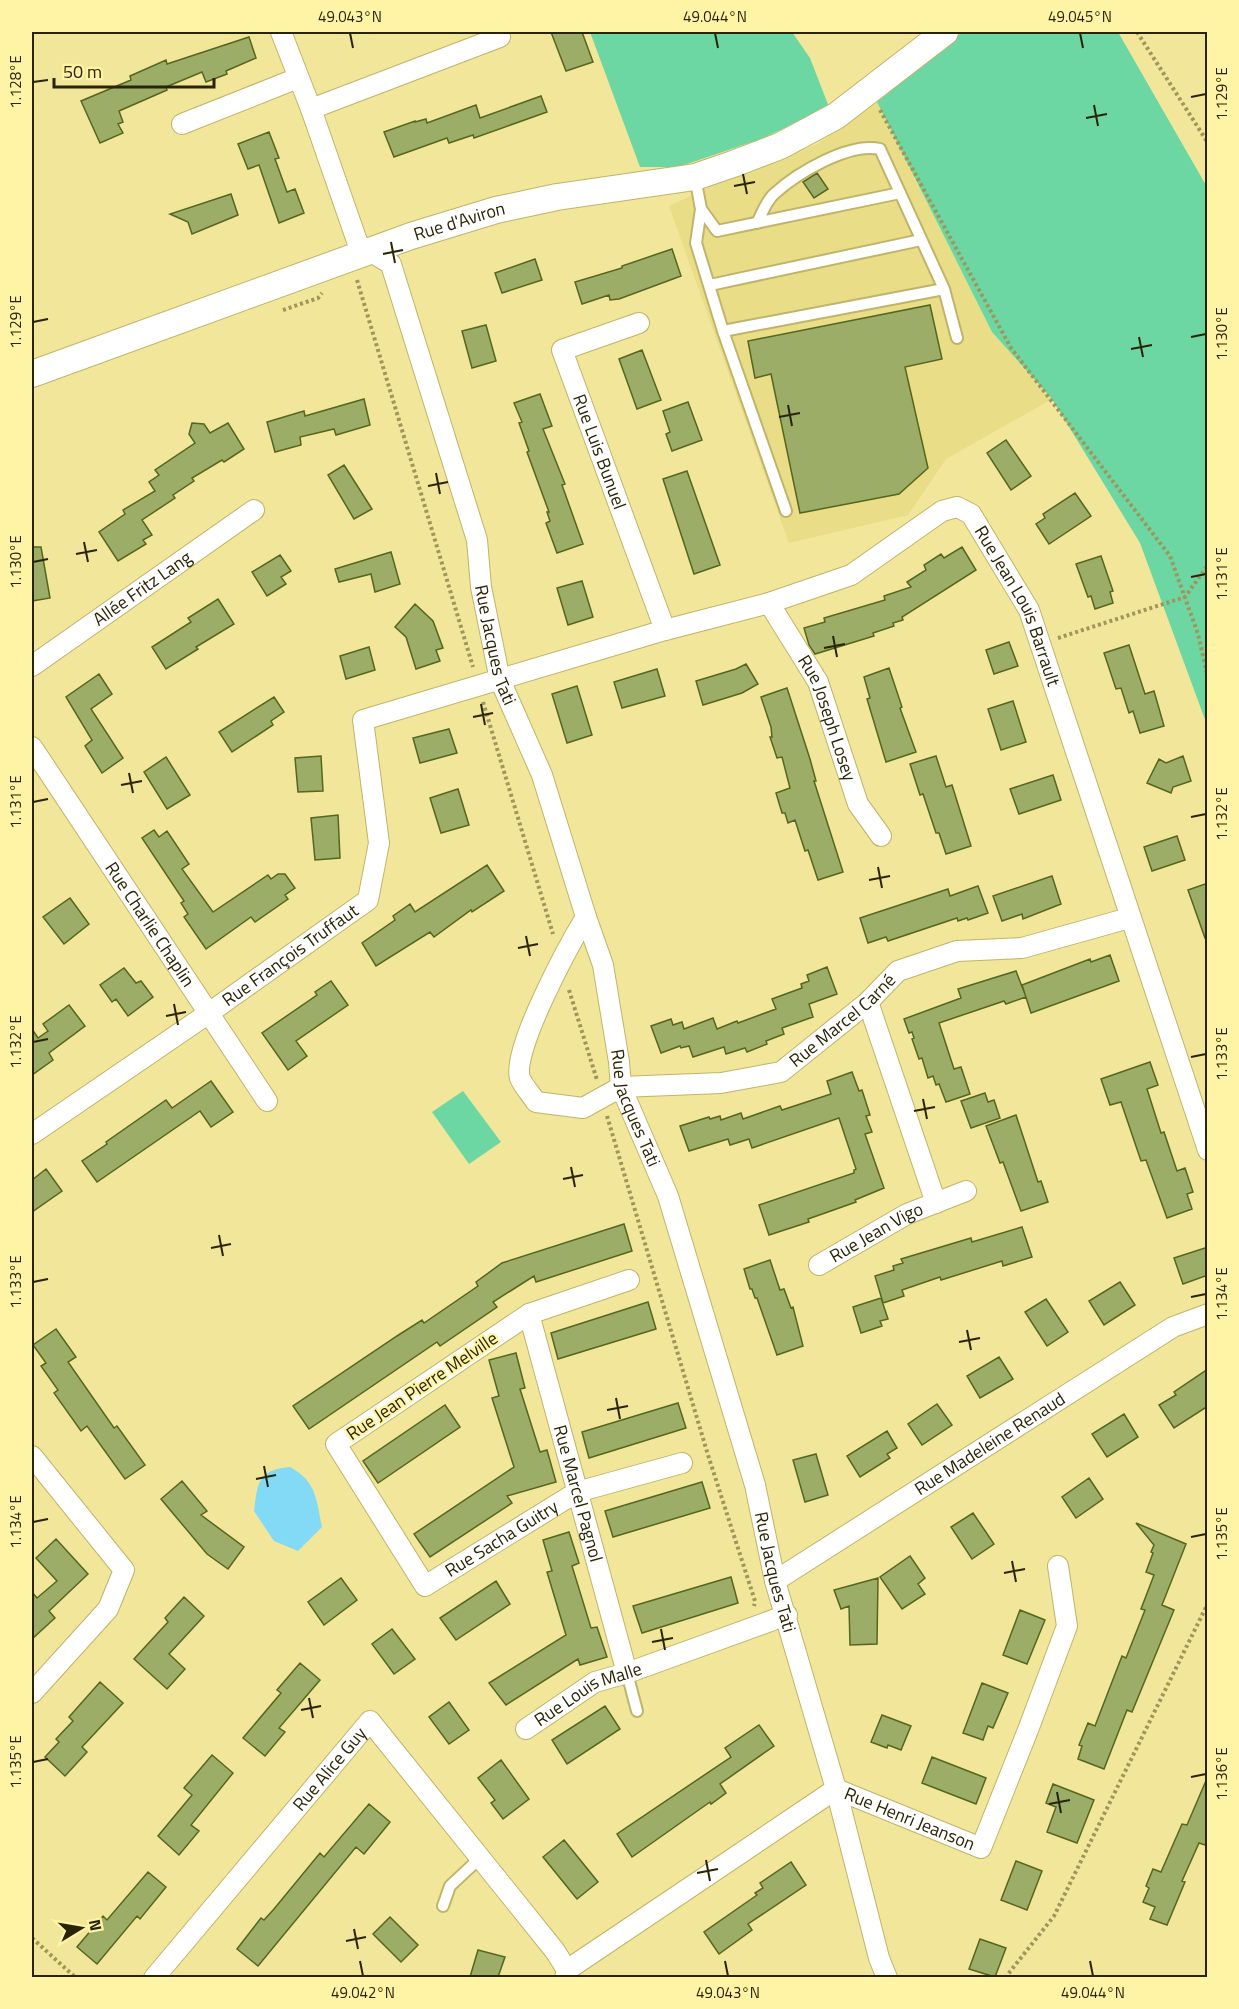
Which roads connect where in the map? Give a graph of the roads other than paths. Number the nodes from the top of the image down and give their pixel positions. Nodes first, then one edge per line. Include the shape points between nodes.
1 (281, 32) edge
2 (945, 32) edge
3 (500, 37) dead end
4 (298, 78) junction
5 (311, 109) junction
6 (182, 124) dead end
7 (695, 177) junction
8 (900, 193) junction
9 (701, 208) junction
10 (758, 223) junction
11 (921, 240) junction
12 (360, 255) junction
13 (710, 285) junction
14 (944, 288) junction
15 (639, 323) dead end
16 (723, 331) junction
17 (957, 338) dead end
18 (32, 374) edge
19 (254, 510) dead end
20 (786, 511) dead end
21 (769, 603) junction
22 (665, 630) junction
23 (32, 666) edge
24 (500, 680) junction
25 (32, 747) edge
26 (881, 836) dead end
27 (586, 916) junction
28 (1129, 918) junction
29 (868, 1002) junction
30 (209, 1013) junction
31 (621, 1087) junction
32 (267, 1101) dead end
33 (32, 1134) edge
34 (1208, 1150) edge
35 (966, 1191) dead end
36 (936, 1203) junction
37 (819, 1265) dead end
38 (629, 1280) dead end
39 (529, 1314) junction
40 (1208, 1314) edge
41 (32, 1456) edge
42 (682, 1463) dead end
43 (577, 1492) junction
44 (1058, 1566) dead end
45 (775, 1581) junction
46 (424, 1586) joint
47 (787, 1615) junction
48 (627, 1673) junction
49 (32, 1693) edge
50 (637, 1711) dead end
51 (526, 1730) dead end
52 (836, 1789) junction
53 (480, 1858) junction
54 (443, 1906) dead end
55 (566, 1974) edge
56 (154, 1977) edge
57 (887, 1977) edge

1 - 4 street, Rue Jacques Tati
2 - 7 street, Rue d'Aviron via 836,116 789,141
3 - 5 street
4 - 5 street, Rue Jacques Tati
4 - 6 street
5 - 12 street, Rue Jacques Tati
7 - 9 lane
7 - 12 street, Rue d'Aviron via 496,210
8 - 10 lane
8 - 10 lane via 880,149 870,147 824,159 772,196
8 - 11 lane
9 - 10 lane via 717,231
9 - 13 lane via 696,243
11 - 13 lane
11 - 14 lane
12 - 18 street, Rue d'Aviron
12 - 24 street, Rue Jacques Tati via 391,264 477,540
13 - 16 lane
14 - 16 lane
14 - 17 lane
15 - 22 street, Rue Luis Bunuel via 562,350
16 - 20 lane
19 - 23 street, Allée Fritz Lang
21 - 22 street, Rue Jean Louis Barrault
21 - 26 street, Rue Joseph Losey via 818,682 858,804
21 - 28 street, Rue Jean Louis Barrault via 851,575 942,511 957,507 971,514 1029,610
22 - 24 street, Rue Jean Louis Barrault
24 - 27 street, Rue Jacques Tati via 542,775
24 - 30 street, Rue François Truffaut via 363,720 379,843 368,900
25 - 30 street, Rue Charlie Chaplin
27 - 31 street, Rue Jacques Tati via 603,965
27 - 31 street via 561,960 521,1056 520,1077 536,1102 583,1108
28 - 29 street, Rue Marcel Carné via 1022,948 957,951 898,971
28 - 34 street, Rue Jean Louis Barrault
29 - 31 street, Rue Marcel Carné via 781,1072 721,1083
29 - 36 street, Rue Jean Vigo
30 - 32 street, Rue Charlie Chaplin
30 - 33 street, Rue François Truffaut
31 - 45 street, Rue Jacques Tati via 668,1196 755,1485
35 - 36 street, Rue Jean Vigo
36 - 37 street, Rue Jean Vigo via 907,1214
38 - 39 street, Rue Jean Pierre Melville
39 - 43 street, Rue Marcel Pagnol
39 - 46 street, Rue Jean Pierre Melville via 336,1444
40 - 45 street, Rue Madeleine Renaud via 1173,1328
41 - 49 street via 124,1570 108,1609
42 - 43 street, Rue Sacha Guitry
43 - 46 street, Rue Sacha Guitry
43 - 48 street, Rue Marcel Pagnol
44 - 52 street, Rue Henri Jeanson via 1067,1626 981,1848
45 - 47 street, Rue Jacques Tati
47 - 48 street, Rue Louis Malle
47 - 52 street, Rue Jacques Tati
48 - 50 lane
48 - 51 street, Rue Louis Malle via 595,1682
52 - 55 street, Rue Henri Jeanson
52 - 57 street, Rue Jacques Tati
53 - 54 lane via 450,1886
53 - 55 street, Rue Alice Guy via 555,1951
53 - 56 street, Rue Alice Guy via 370,1721

